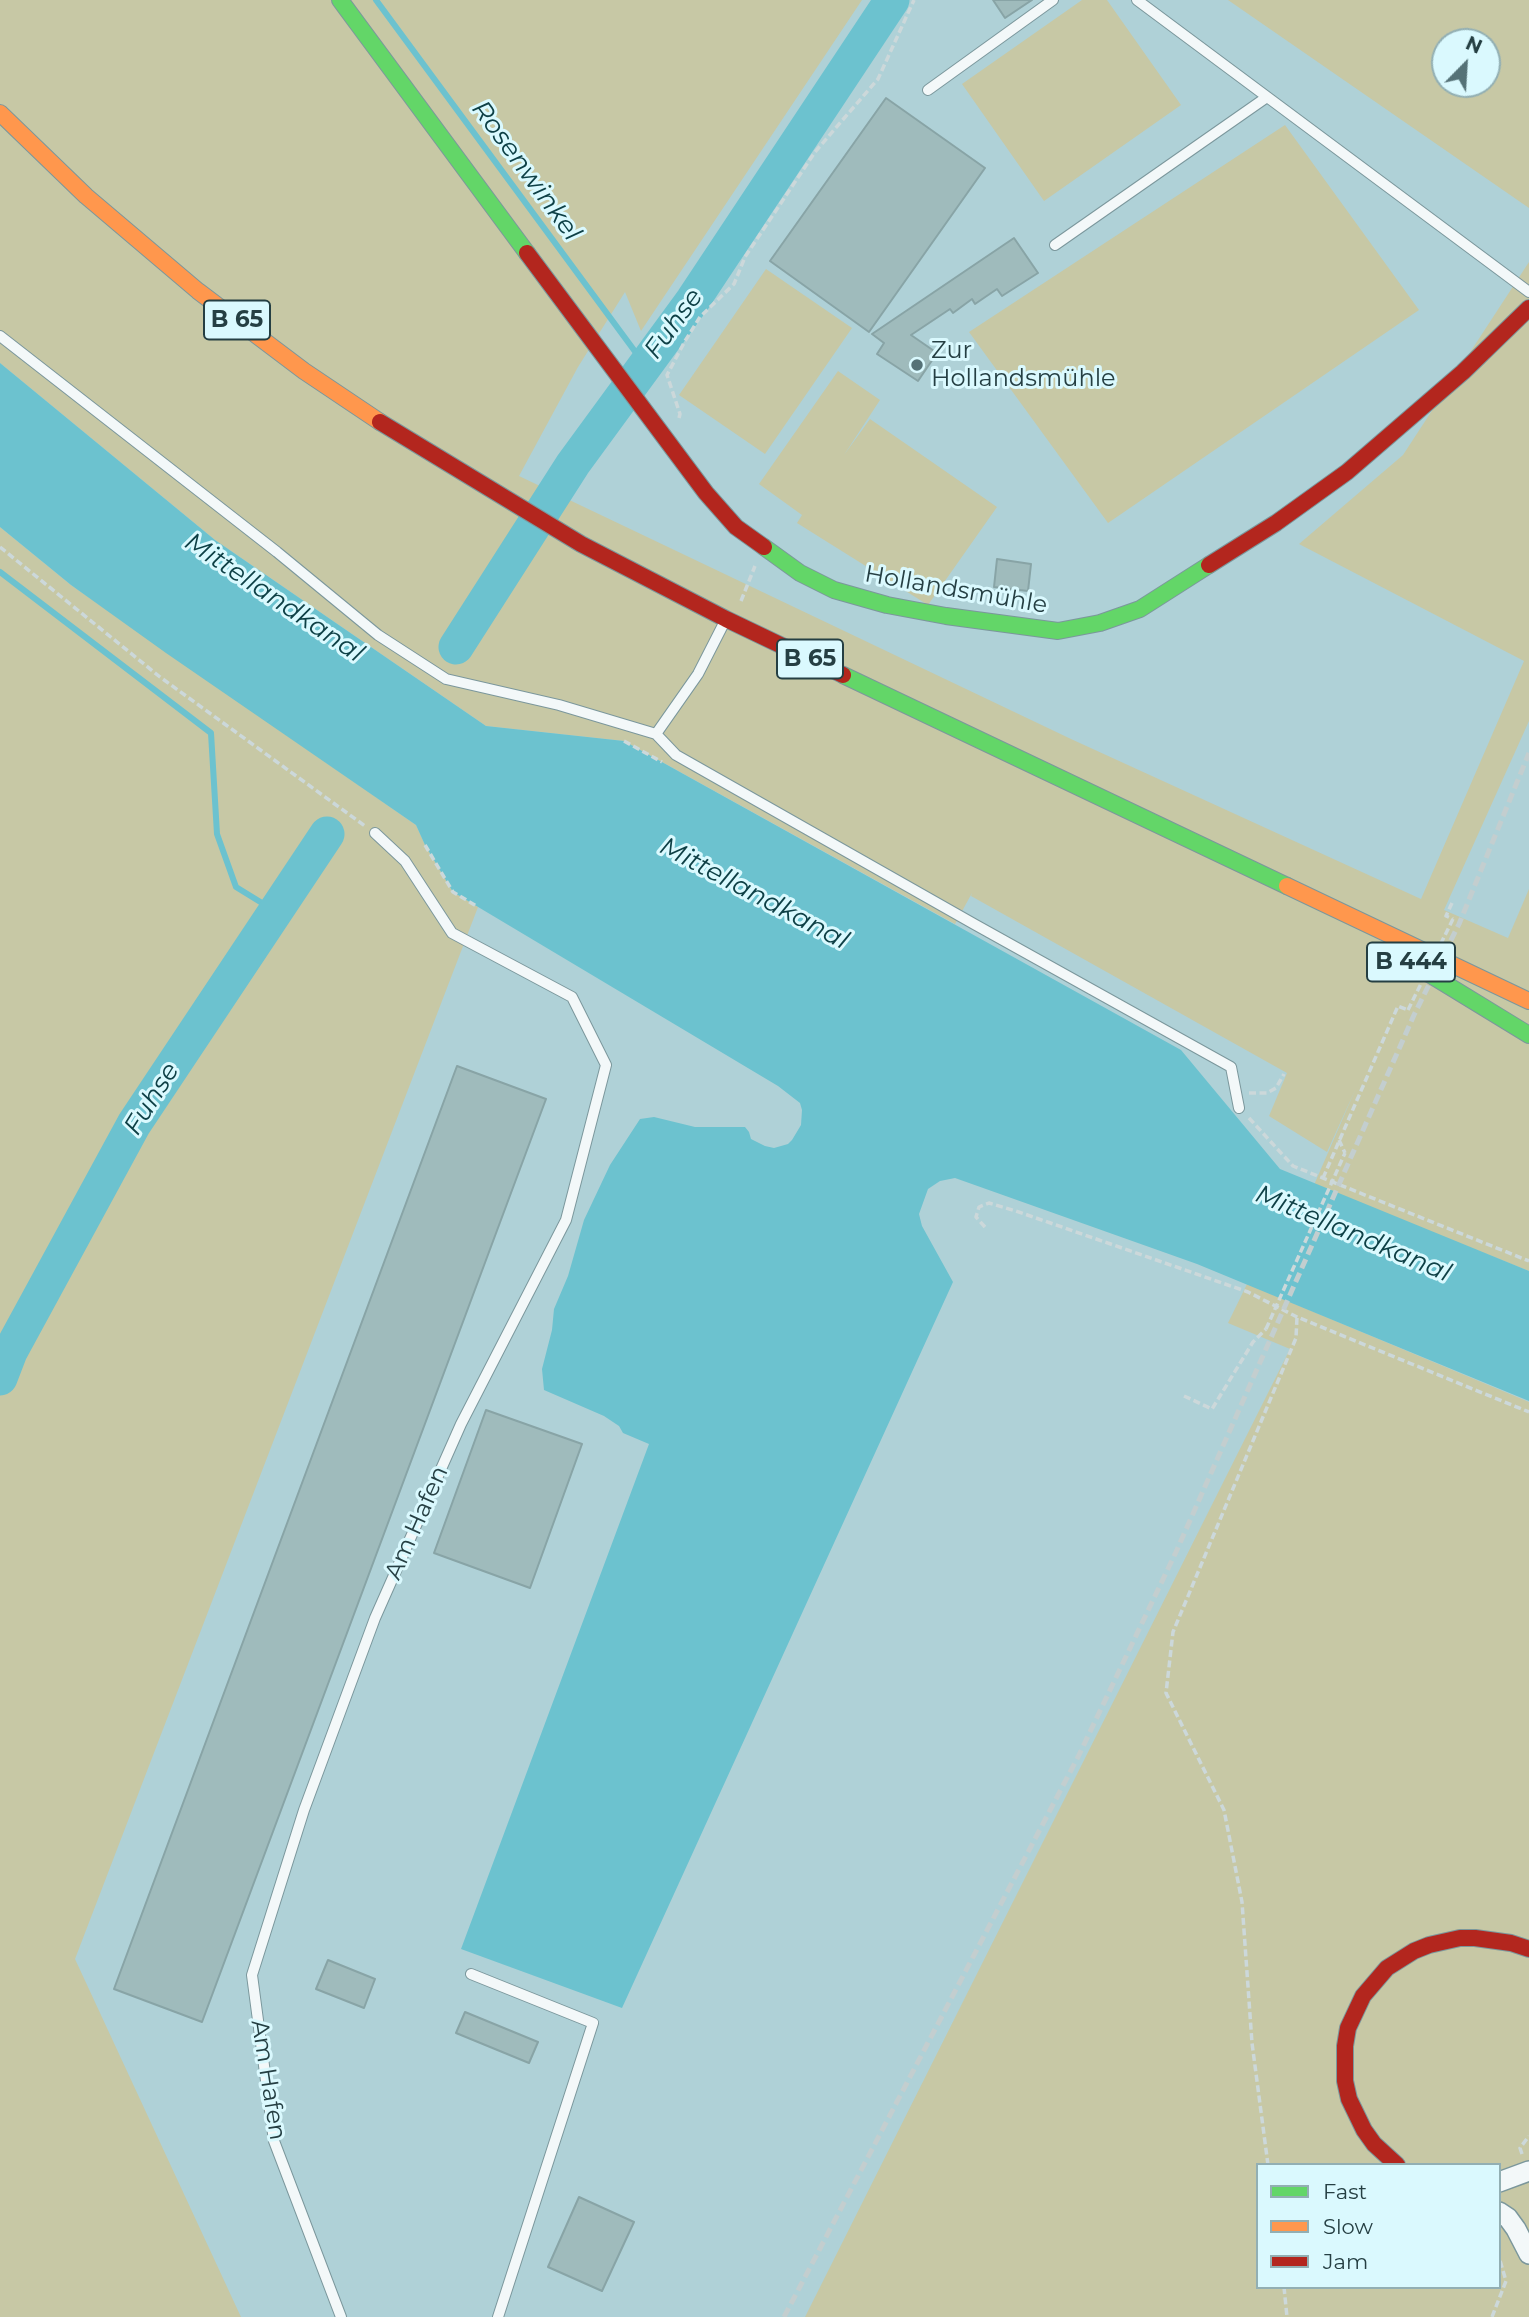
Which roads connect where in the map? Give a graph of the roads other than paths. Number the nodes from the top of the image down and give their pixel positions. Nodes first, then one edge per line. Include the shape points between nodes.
1 (340, 0) edge
2 (1053, 0) edge
3 (1137, 0) edge
4 (928, 90) dead end
5 (1267, 97) junction
6 (0, 113) edge
7 (1055, 245) dead end
8 (1529, 292) edge
9 (1529, 308) edge
10 (0, 335) edge
11 (726, 620) junction
12 (656, 734) junction
13 (375, 833) road end
14 (1293, 888) junction
15 (1529, 1001) edge
16 (1529, 1035) edge
17 (1239, 1108) road end
18 (1529, 1948) edge
19 (471, 1974) dead end
20 (1395, 2163) edge
21 (1529, 2171) edge
22 (1501, 2181) edge
23 (1501, 2213) edge
24 (1529, 2254) edge
25 (341, 2317) edge
26 (499, 2317) edge

1 - 9 main road, Hollandsmühle via 597,349 736,527 800,573 834,590 887,605 1058,631 1100,624 1140,609 1347,472
2 - 4 lane
3 - 5 lane
5 - 7 lane
5 - 8 lane
6 - 11 main road, B 65 via 86,196 304,371 407,440 581,544
10 - 12 lane via 378,635 446,679
11 - 12 lane via 698,674
11 - 14 main road, B 65
12 - 17 lane via 677,755 1231,1067
13 - 25 lane, Am Hafen via 405,861 452,933 572,997 606,1065 566,1220 461,1424 375,1618 304,1810 252,1975 274,2141
14 - 15 main road, B 65
14 - 16 main road, B 444
18 - 20 main road via 1475,1938 1429,1945 1387,1969 1363,1996 1348,2028 1345,2081 1364,2130
19 - 26 lane via 593,2023
21 - 22 street
23 - 24 street

